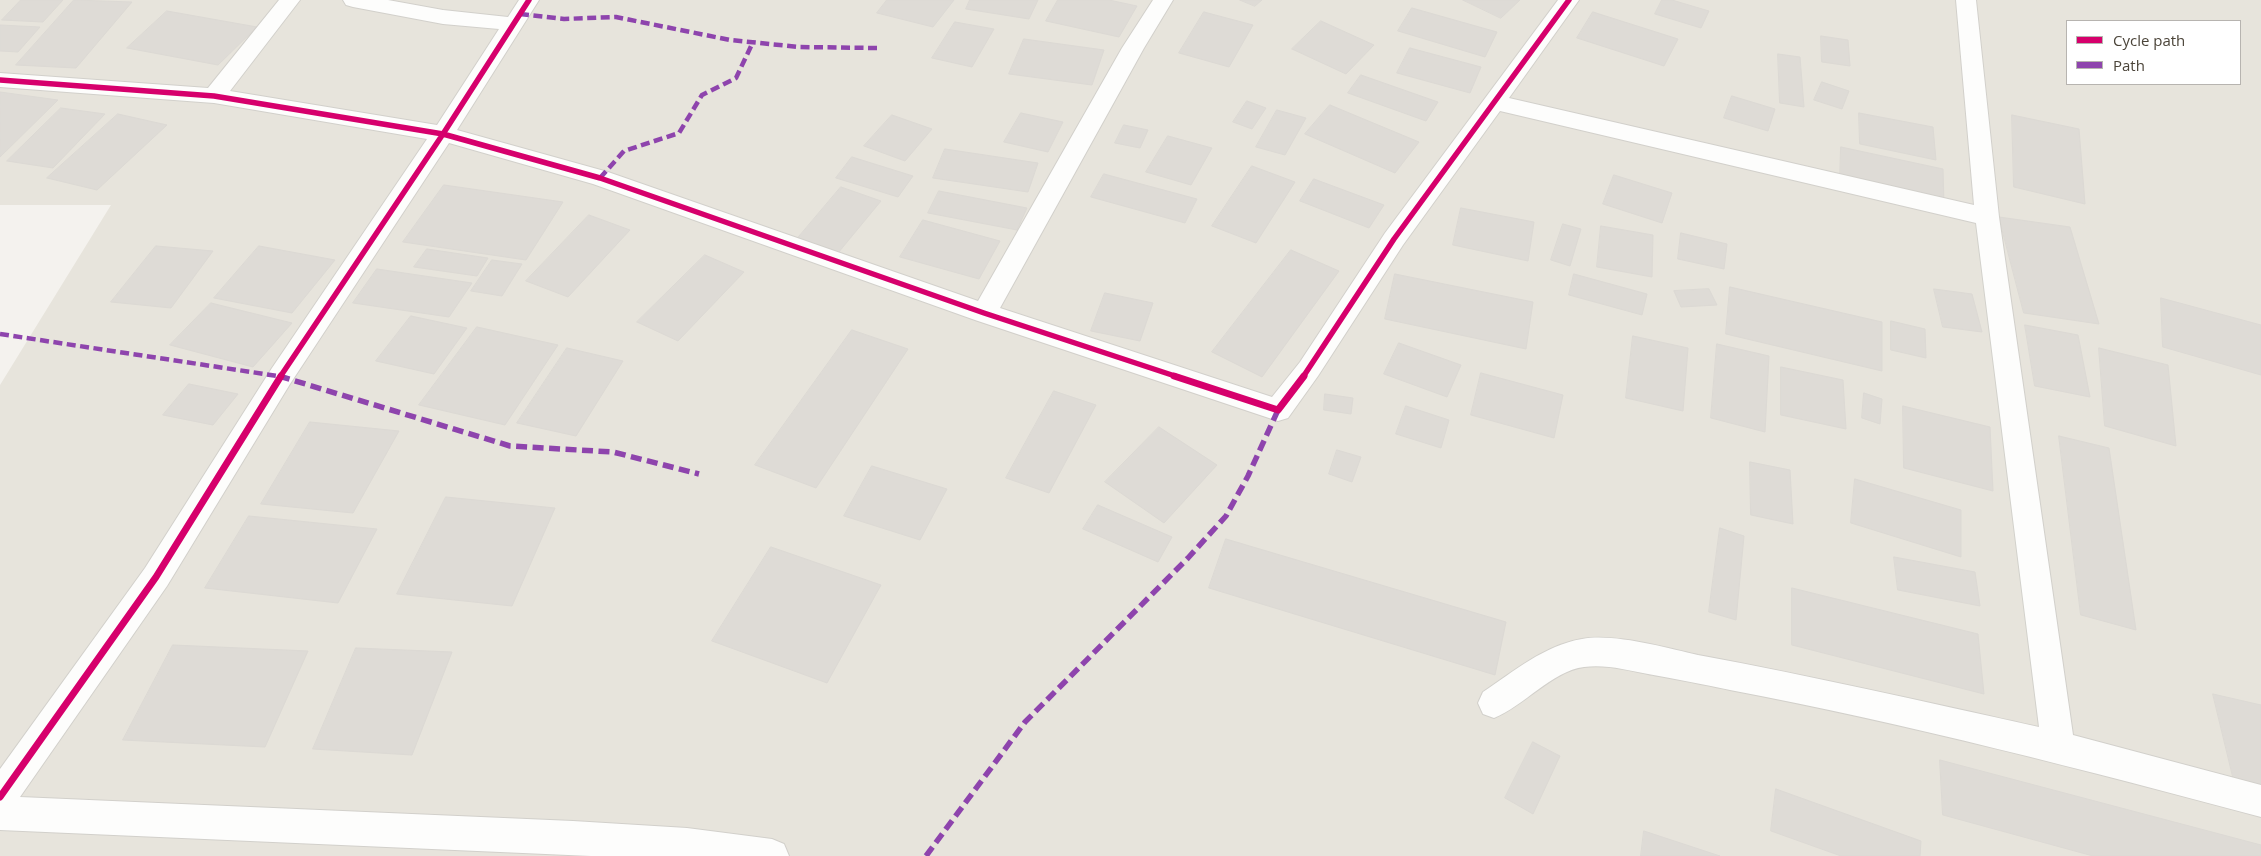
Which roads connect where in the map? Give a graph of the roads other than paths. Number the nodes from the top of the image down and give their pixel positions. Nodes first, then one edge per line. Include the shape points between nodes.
1 (290, 0) edge
2 (353, 0) edge
3 (529, 0) edge
4 (1163, 0) edge
5 (1569, 0) edge
6 (1966, 0) edge
7 (513, 24) junction
8 (0, 80) edge
9 (214, 96) junction
10 (1494, 102) junction
11 (443, 134) junction
12 (1987, 217) junction
13 (984, 313) junction
14 (1494, 703) dead end
15 (2058, 747) junction
16 (0, 797) edge
17 (2261, 801) edge
18 (0, 813) edge
19 (772, 856) edge

1 - 9 street
2 - 7 street via 443,17
3 - 7 street
4 - 13 street
5 - 10 street
6 - 12 street
7 - 11 street
8 - 9 street
9 - 11 street
10 - 12 street
10 - 13 street via 1394,239 1278,410
11 - 13 street via 600,178
11 - 16 street via 280,376 156,577
12 - 15 street
14 - 15 street via 1552,665 1576,654 1599,652 1772,683
15 - 17 street
18 - 19 street via 573,838 687,845

